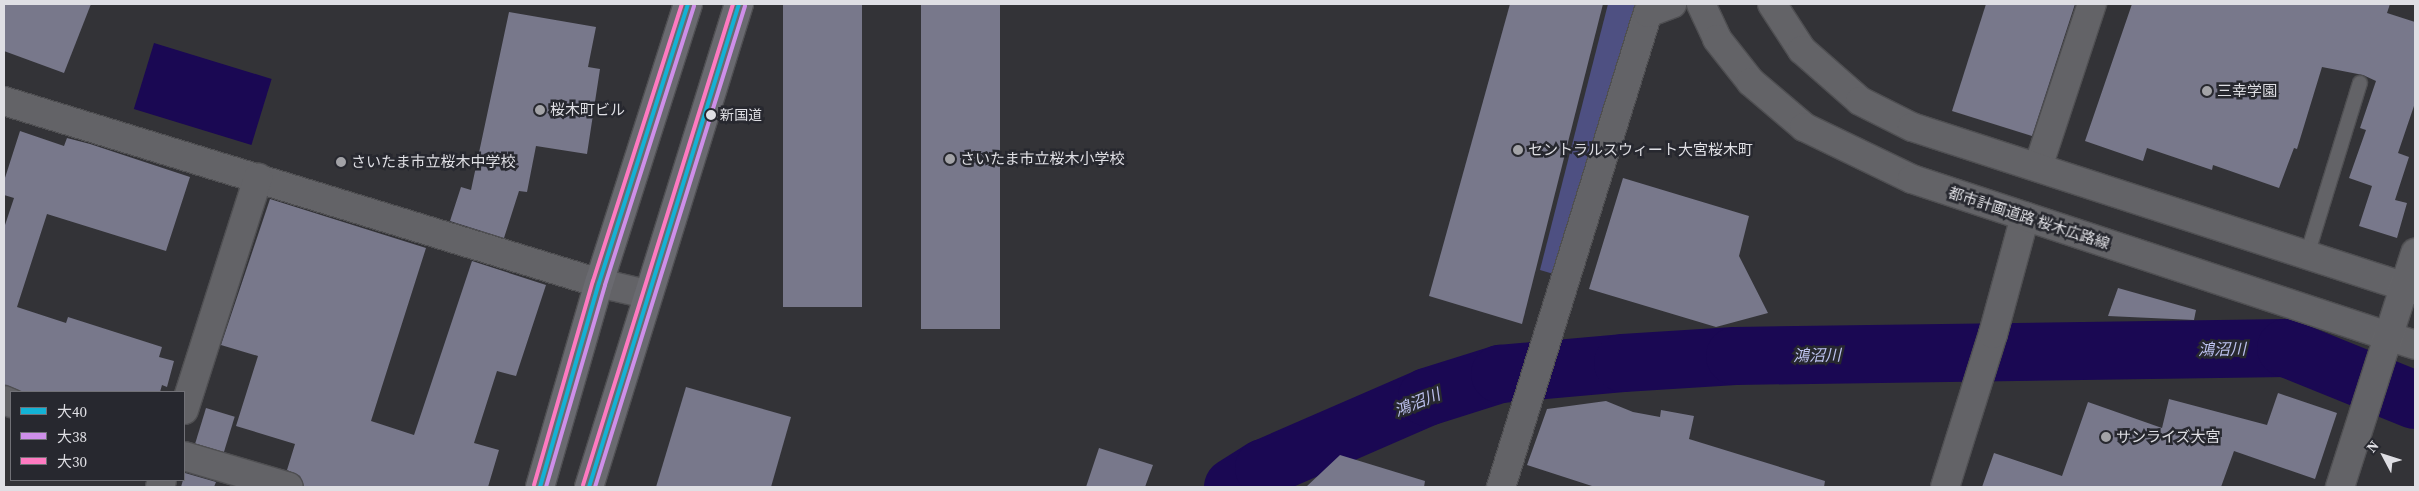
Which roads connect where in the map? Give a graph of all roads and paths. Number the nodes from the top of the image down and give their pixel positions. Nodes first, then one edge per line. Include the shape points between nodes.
1 (688, 4) edge
2 (739, 4) edge
3 (1672, 4) edge
4 (1701, 4) edge
5 (1772, 4) edge
6 (2092, 4) edge
7 (2360, 83) dead end
8 (4, 100) edge
9 (2038, 167) junction
10 (258, 178) junction
11 (2025, 216) junction
12 (2415, 253) edge
13 (2308, 255) junction
14 (599, 283) junction
15 (2410, 289) edge
16 (646, 294) junction
17 (2389, 336) junction
18 (2415, 345) edge
19 (185, 407) edge
20 (185, 456) edge
21 (289, 487) edge
22 (540, 487) edge
23 (589, 487) edge
24 (1501, 487) edge
25 (1945, 487) edge
26 (2340, 487) edge

1 - 14 main road
2 - 16 main road
3 - 24 street via 1648,13
4 - 11 street, 都市計画道路 桜木広路線 via 1716,39 1751,82 1804,127 1912,179
5 - 9 street via 1802,50 1860,101 1912,127
6 - 9 street
7 - 13 lane
8 - 10 street
9 - 13 street
10 - 14 street
10 - 19 street
11 - 17 street, 都市計画道路 桜木広路線
11 - 25 street via 1993,334
12 - 15 street
13 - 15 street
14 - 16 street
14 - 22 main road
15 - 17 street
16 - 23 main road
17 - 18 street, 都市計画道路 桜木広路線
17 - 26 street
20 - 21 street

